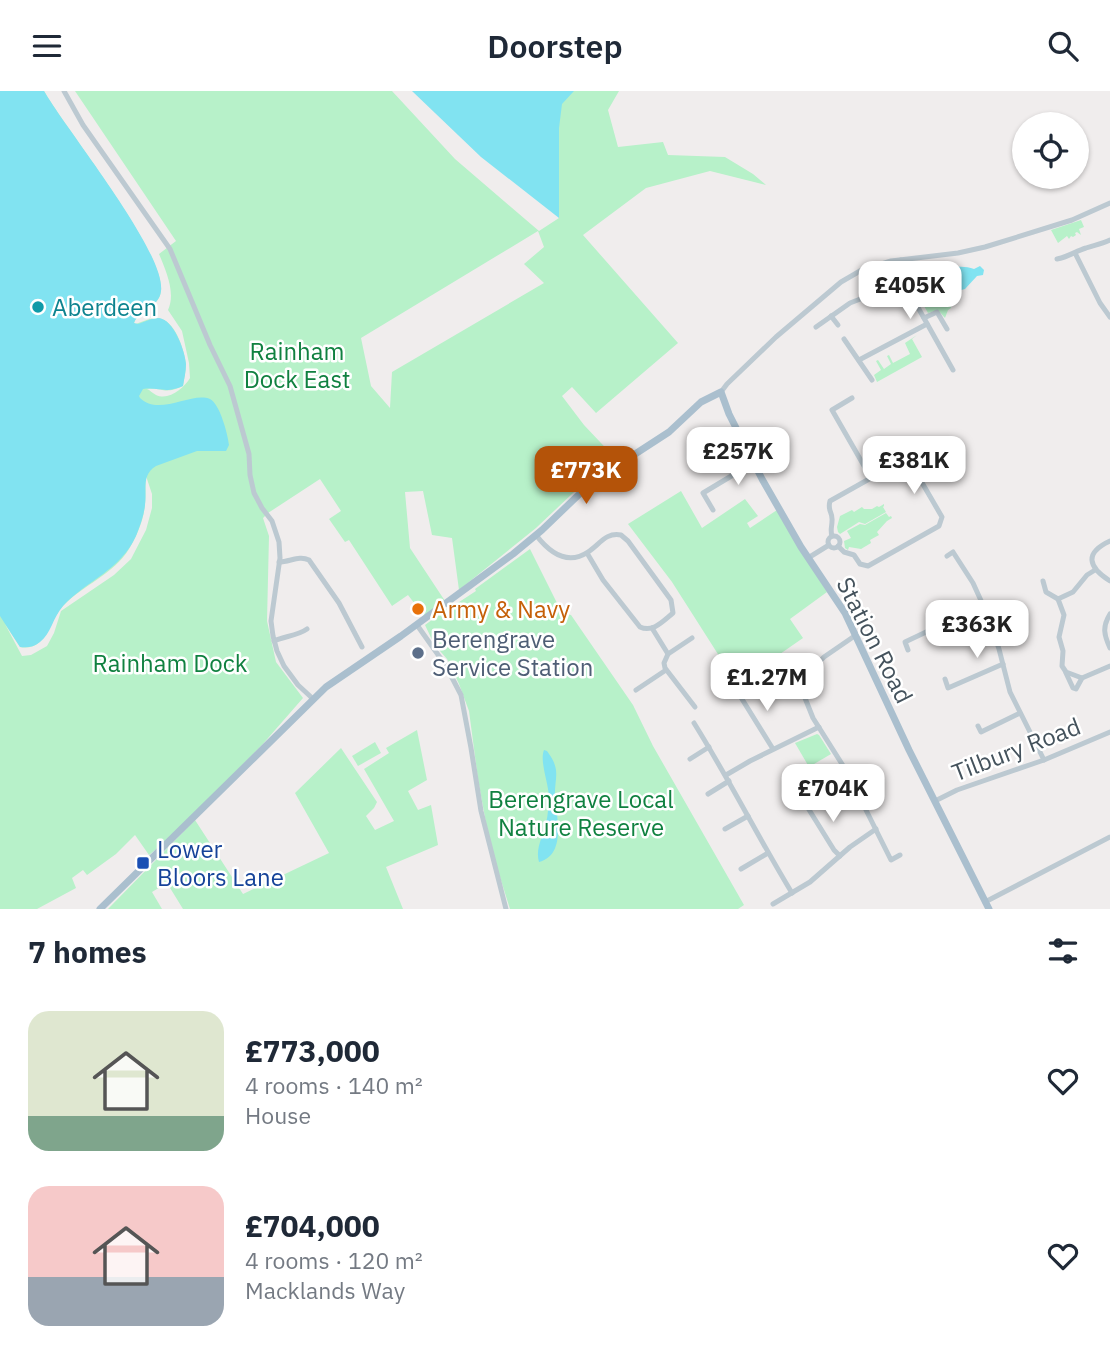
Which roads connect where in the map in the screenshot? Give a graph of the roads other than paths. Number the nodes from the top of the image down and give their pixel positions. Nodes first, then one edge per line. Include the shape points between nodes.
1 (64, 91) edge
2 (1110, 203) edge
3 (1110, 240) edge
4 (1075, 253) junction
5 (1058, 259) dead end
6 (901, 260) junction
7 (904, 282) junction
8 (1110, 303) edge
9 (1103, 308) junction
10 (831, 316) junction
11 (1110, 317) edge
12 (925, 321) junction
13 (838, 325) dead end
14 (816, 327) dead end
15 (947, 329) dead end
16 (844, 339) dead end
17 (859, 361) junction
18 (953, 370) dead end
19 (872, 380) dead end
20 (721, 392) junction
21 (852, 398) dead end
22 (753, 463) junction
23 (871, 478) junction
24 (713, 510) dead end
25 (536, 535) junction
26 (832, 536) junction
27 (1110, 541) edge
28 (829, 545) junction
29 (838, 546) junction
30 (587, 553) junction
31 (947, 556) dead end
32 (807, 558) junction
33 (279, 562) junction
34 (1095, 570) junction
35 (1110, 581) edge
36 (1043, 582) dead end
37 (1058, 599) junction
38 (983, 605) junction
39 (1110, 614) edge
40 (417, 625) junction
41 (652, 628) junction
42 (307, 629) dead end
43 (856, 635) junction
44 (692, 638) dead end
45 (274, 641) junction
46 (362, 647) dead end
47 (1110, 648) edge
48 (908, 650) dead end
49 (668, 654) junction
50 (1003, 664) junction
51 (1110, 666) edge
52 (666, 670) junction
53 (1066, 672) junction
54 (1082, 678) junction
55 (945, 679) dead end
56 (636, 690) dead end
57 (737, 691) dead end
58 (312, 701) junction
59 (695, 707) dead end
60 (1020, 713) junction
61 (694, 723) dead end
62 (978, 726) dead end
63 (819, 727) junction
64 (1110, 732) edge
65 (709, 747) junction
66 (773, 749) junction
67 (690, 759) dead end
68 (1045, 760) junction
69 (727, 778) junction
70 (818, 790) dead end
71 (708, 794) dead end
72 (935, 801) junction
73 (748, 816) junction
74 (726, 829) dead end
75 (876, 829) junction
76 (1110, 837) edge
77 (768, 853) junction
78 (901, 855) dead end
79 (840, 856) junction
80 (750, 873) dead end
81 (792, 893) junction
82 (773, 904) dead end
83 (987, 906) edge
84 (100, 909) edge
85 (506, 909) edge

1 - 33 street via 170,249 230,386 249,454 254,493 275,528
2 - 6 street via 985,247
3 - 4 street
4 - 5 street
4 - 9 street
6 - 7 street
6 - 20 street via 865,268 841,282 758,353
7 - 10 street via 854,301
7 - 12 street
8 - 9 street
9 - 11 street
10 - 13 street
10 - 14 street
12 - 15 street via 937,312
12 - 17 street
12 - 18 street
16 - 17 street
17 - 19 street
20 - 22 main road, Station Road
20 - 25 main road via 592,482
21 - 23 street via 832,410
22 - 24 street via 703,493
22 - 32 main road, Station Road
23 - 26 street via 830,501
23 - 29 street via 903,460 910,462 941,522 868,566
25 - 30 street via 562,557
25 - 40 main road
26 - 28 street
26 - 29 street via 840,539
27 - 34 street via 1095,551
28 - 29 street
28 - 32 street
30 - 41 street via 640,628
30 - 41 street via 611,534 628,540 671,600 673,613
31 - 38 street via 953,552
32 - 43 main road, Station Road
33 - 45 street via 271,621
33 - 46 street via 301,558 310,562
34 - 35 street
34 - 37 street via 1073,592
36 - 37 street via 1046,592
37 - 53 street via 1064,615 1059,638
38 - 48 street via 905,642
38 - 50 street
39 - 47 street via 1104,631
40 - 58 main road via 347,671
40 - 85 street via 461,695 481,811
41 - 49 street
42 - 45 street
43 - 63 street via 817,663 807,680 806,704
43 - 72 main road, Station Road
44 - 49 street
45 - 58 street via 284,666
49 - 52 street
50 - 55 street via 948,688
50 - 60 street
51 - 54 street
52 - 56 street
52 - 59 street
53 - 54 street
53 - 54 street via 1073,688
57 - 66 street
58 - 84 main road
60 - 62 street via 981,732
60 - 68 street
61 - 65 street
63 - 66 street
63 - 75 street
64 - 68 street, Tilbury Road
65 - 67 street
65 - 69 street
66 - 69 street
68 - 72 street, Tilbury Road
69 - 71 street
69 - 73 street
70 - 79 street via 803,800
72 - 83 main road, Station Road
73 - 74 street
73 - 77 street
75 - 78 street via 891,860
75 - 79 street
76 - 83 street
77 - 80 street via 743,867
77 - 81 street
79 - 81 street
81 - 82 street

